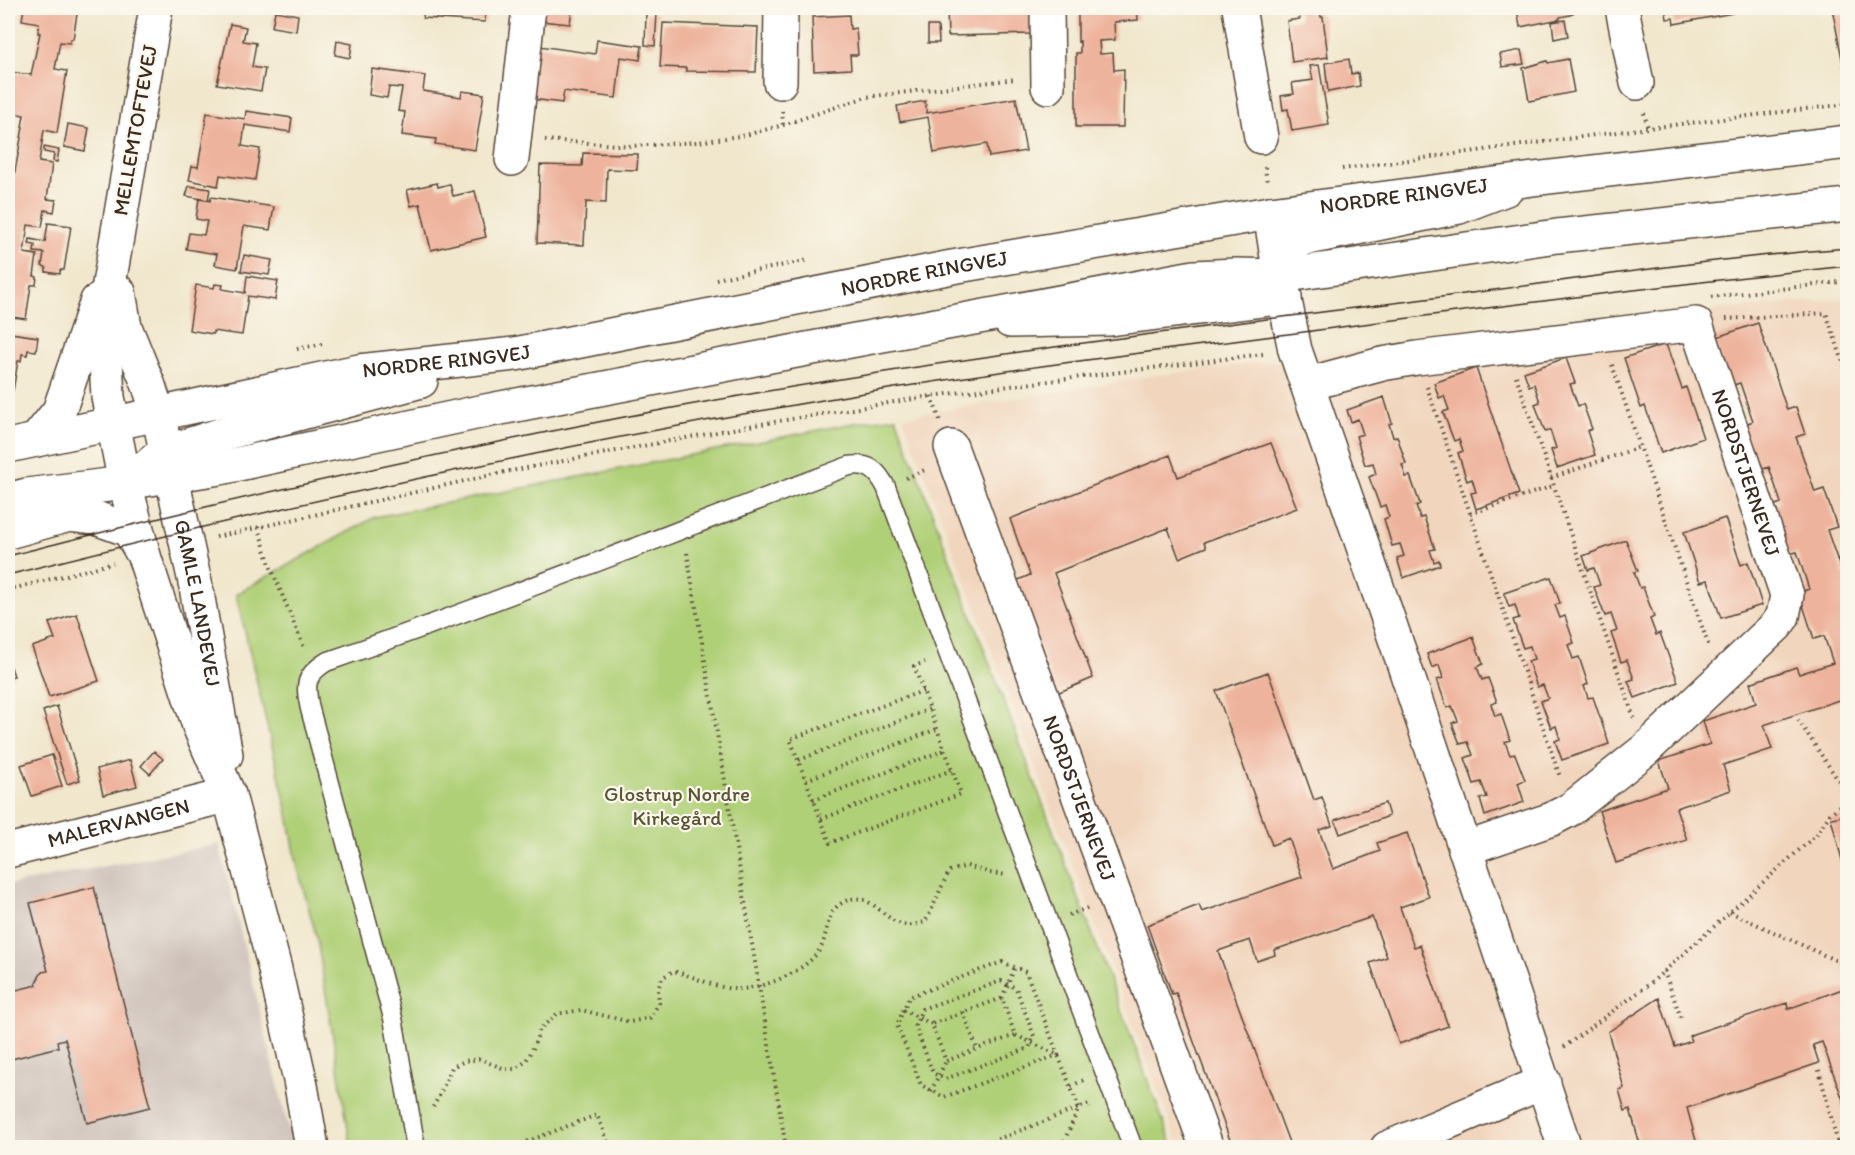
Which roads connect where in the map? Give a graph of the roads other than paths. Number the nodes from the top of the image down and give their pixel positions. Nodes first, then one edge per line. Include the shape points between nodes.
1 (156, 8) edge
2 (529, 8) edge
3 (781, 8) edge
4 (1047, 8) edge
5 (1239, 8) edge
6 (1622, 8) edge
7 (1048, 81) road end
8 (780, 82) dead end
9 (1637, 83) dead end
10 (1261, 136) road end
11 (1848, 142) edge
12 (513, 148) road end
13 (1533, 179) junction
14 (1848, 205) edge
15 (1270, 213) junction
16 (115, 252) junction
17 (1282, 287) junction
18 (515, 354) junction
19 (1308, 384) junction
20 (158, 414) junction
21 (112, 423) junction
22 (22, 443) edge
23 (951, 447) road end
24 (169, 465) junction
25 (125, 483) junction
26 (8, 500) edge
27 (8, 532) edge
28 (144, 555) junction
29 (229, 795) junction
30 (1466, 849) junction
31 (8, 851) edge
32 (1544, 1082) junction
33 (312, 1148) edge
34 (416, 1148) edge
35 (1133, 1148) edge
36 (1207, 1148) edge
37 (1387, 1148) edge
38 (1565, 1148) edge

1 - 16 street, MELLEMTOFTEVEJ
2 - 12 street
3 - 8 street
4 - 7 street
5 - 10 street
6 - 9 street
11 - 13 street, NORDRE RINGVEJ
13 - 15 street, NORDRE RINGVEJ
13 - 17 street via 1459,207 1298,240 1286,258
14 - 17 street via 1557,236
15 - 17 street
15 - 18 street, NORDRE RINGVEJ via 952,267
16 - 20 street, MELLEMTOFTEVEJ via 124,327
16 - 21 street, MELLEMTOFTEVEJ via 105,342 105,377
16 - 22 street, MELLEMTOFTEVEJ via 59,411
17 - 19 street
17 - 24 street via 1236,274 1194,277 475,413 232,465
18 - 20 street, NORDRE RINGVEJ via 359,372
18 - 24 street via 226,433
19 - 30 street
19 - 30 street, NORDSTJERNEVEJ via 1382,364 1602,335 1700,311 1787,595 1783,616 1645,750 1571,809
20 - 21 street, NORDRE RINGVEJ
20 - 24 street, GAMLE LANDEVEJ
21 - 22 street, NORDRE RINGVEJ
21 - 25 street, MELLEMTOFTEVEJ
23 - 36 street, NORDSTJERNEVEJ
24 - 25 street
24 - 29 street, GAMLE LANDEVEJ via 196,587 225,750
25 - 26 street
25 - 28 street, GAMLE LANDEVEJ
27 - 28 street via 69,516 96,518 129,530
28 - 29 street, GAMLE LANDEVEJ via 198,726
29 - 31 street, MALERVANGEN
29 - 33 street, GAMLE LANDEVEJ via 274,965
30 - 32 street
32 - 37 street
32 - 38 street
34 - 35 lane via 393,1018 306,691 308,678 326,662 860,464 880,475 886,487

